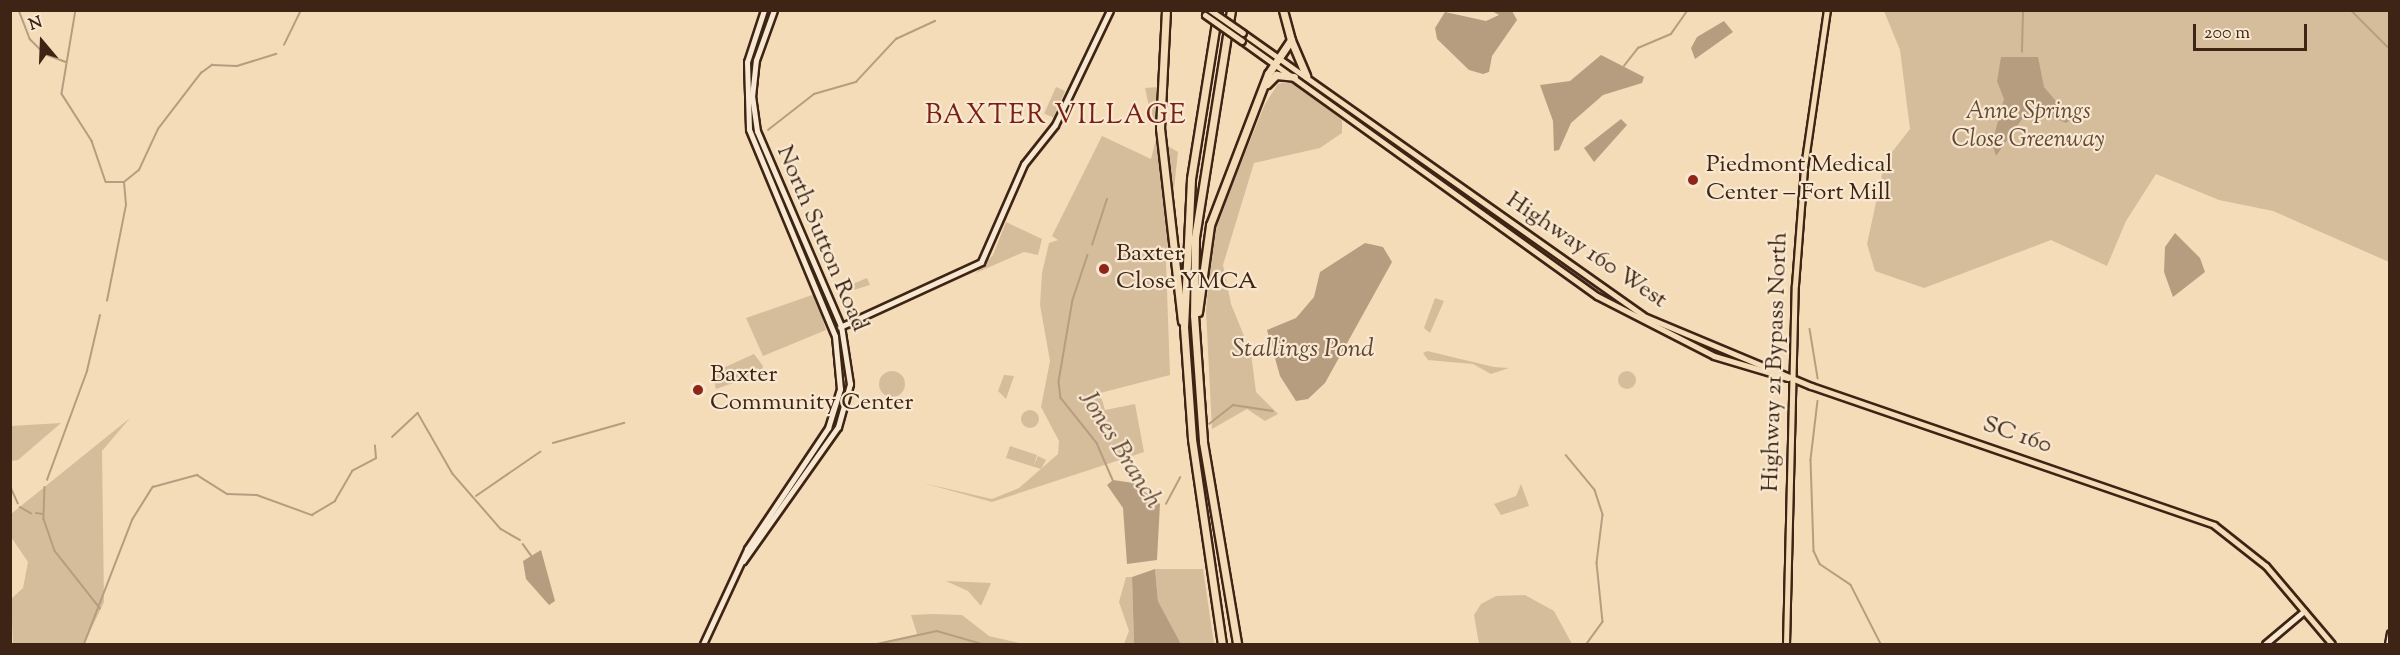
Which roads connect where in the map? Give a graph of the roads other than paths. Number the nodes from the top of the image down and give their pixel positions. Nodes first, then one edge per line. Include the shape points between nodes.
1 (764, 10) edge
2 (774, 10) edge
3 (1110, 10) edge
4 (1166, 10) edge
5 (1198, 10) edge
6 (1218, 10) edge
7 (1231, 10) edge
8 (1283, 10) edge
9 (1827, 10) edge
10 (1207, 13) edge
11 (1291, 40) junction
12 (1275, 60) junction
13 (1306, 76) junction
14 (1294, 77) junction
15 (1262, 91) junction
16 (841, 326) junction
17 (1184, 327) junction
18 (833, 330) junction
19 (1194, 336) junction
20 (1792, 378) junction
21 (742, 562) junction
22 (2304, 611) junction
23 (2390, 633) edge
24 (703, 645) edge
25 (1222, 645) edge
26 (1237, 645) edge
27 (1786, 645) edge
28 (2265, 645) edge
29 (2332, 645) edge
30 (2388, 645) edge

1 - 18 main road, North Sutton Road via 747,62 749,129
2 - 16 main road, North Sutton Road via 756,60 752,97 757,131
3 - 16 main road via 1055,125 1024,164 981,262
4 - 17 highway via 1161,153
5 - 10 main road, Highway 160 West
6 - 17 highway via 1191,179
7 - 19 highway via 1195,238
8 - 11 highway
9 - 20 main road, Highway 21 Bypass North via 1804,166
10 - 12 main road, Highway 160 West, bridge via 1242,41
10 - 12 main road, Highway 160 West, bridge via 1244,33
11 - 12 highway
11 - 13 highway
12 - 13 main road, Highway 160 West / SC 160
12 - 14 main road, Highway 160 West
12 - 15 highway
13 - 20 main road, Highway 160 West / SC 160 via 1623,303 1717,351
14 - 15 highway via 1276,75
14 - 20 main road, Highway 160 West / SC 160 via 1600,297 1714,356
15 - 19 highway via 1210,225
16 - 18 main road
16 - 21 main road, North Sutton Road via 850,376 838,427
17 - 25 highway via 1192,439
18 - 21 main road, North Sutton Road via 841,375 831,420
19 - 26 highway via 1203,442
20 - 22 main road, SC 160 / SC 160 via 2158,502 2228,532
20 - 27 main road, Highway 21 Bypass North
21 - 24 main road, North Sutton Road
22 - 28 main road
22 - 29 main road, SC 160
23 - 30 main road

